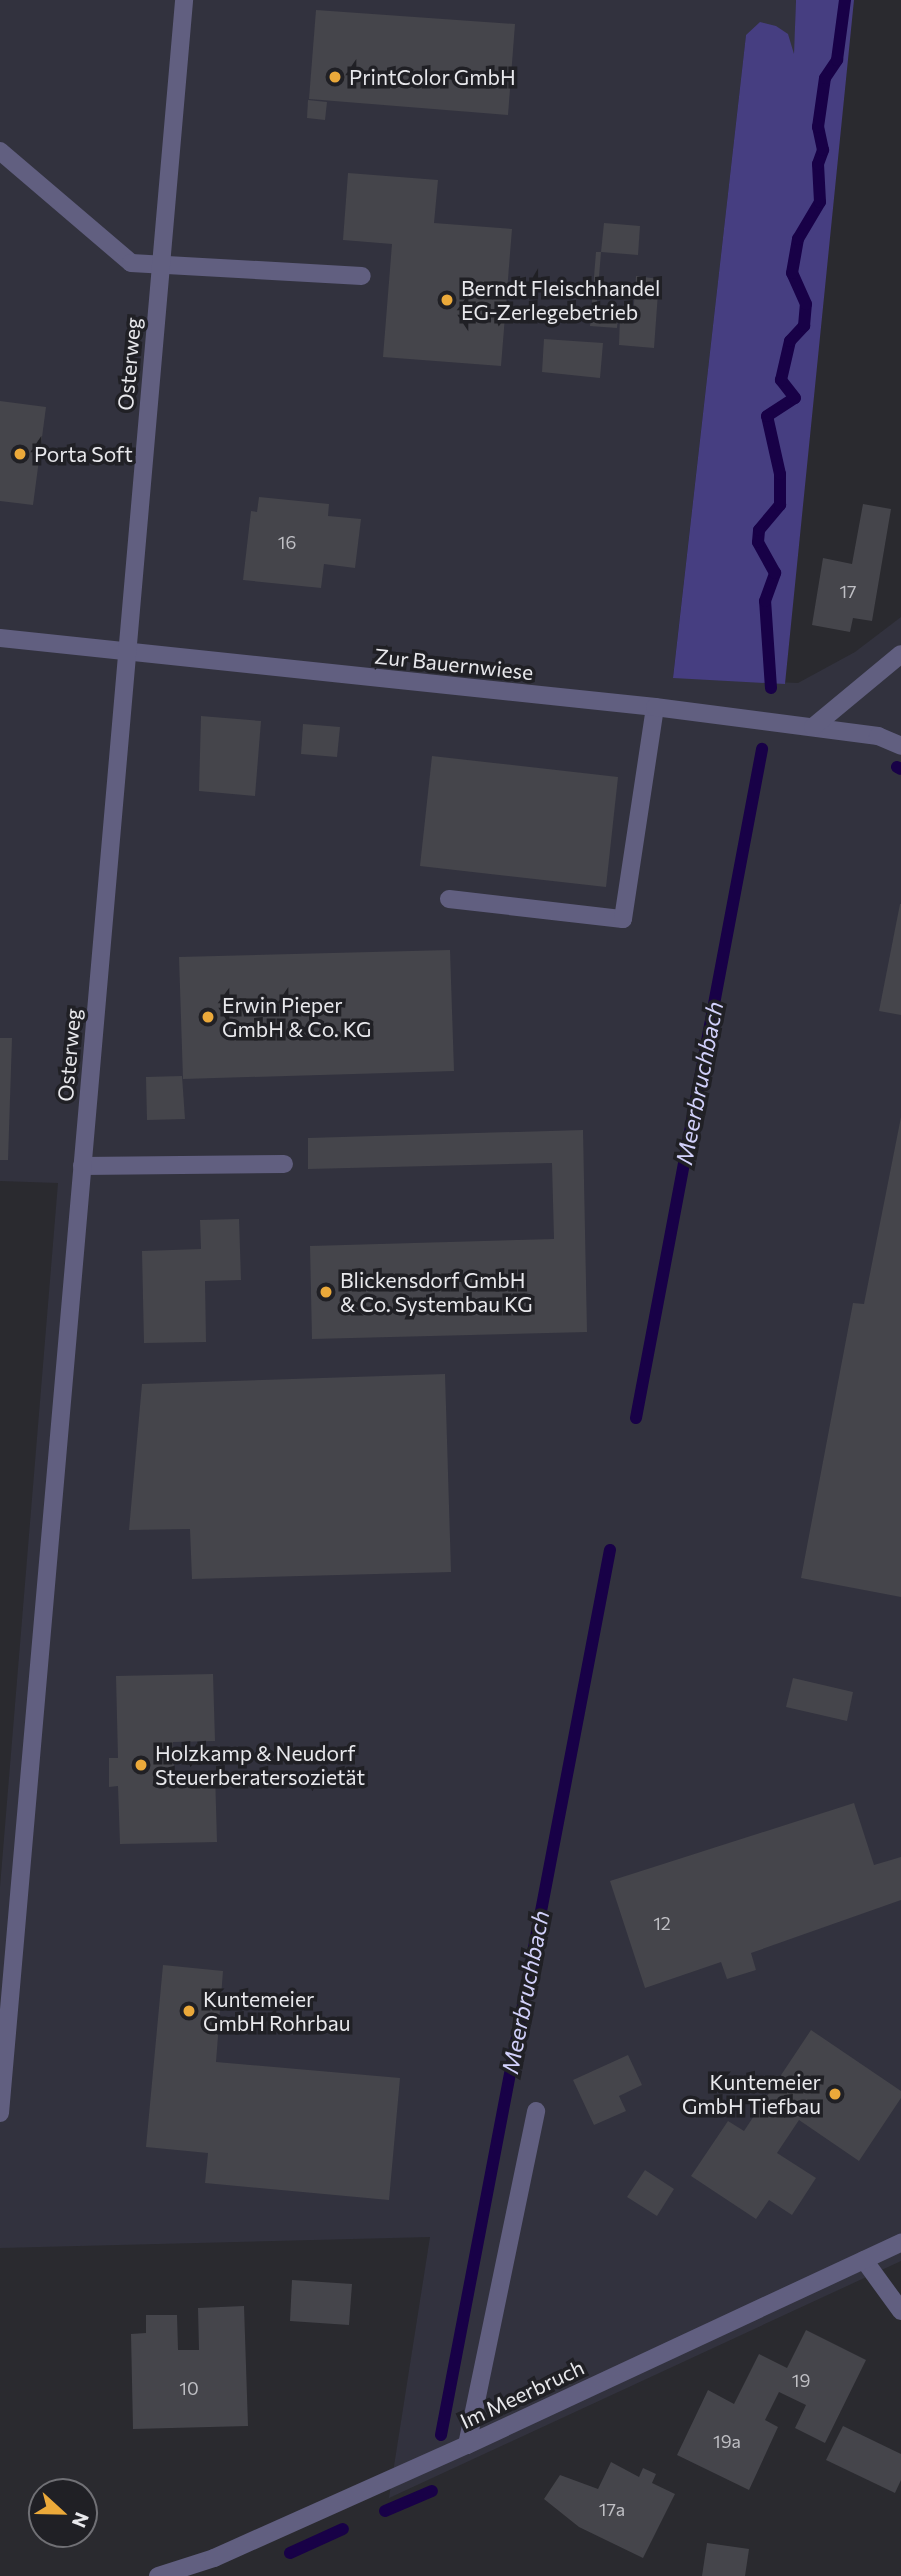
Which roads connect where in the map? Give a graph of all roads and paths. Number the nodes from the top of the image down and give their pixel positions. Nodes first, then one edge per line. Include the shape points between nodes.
1 (184, 0) edge
2 (0, 151) edge
3 (160, 263) junction
4 (362, 276) dead end
5 (0, 638) edge
6 (901, 654) edge
7 (127, 655) junction
8 (655, 707) junction
9 (813, 727) junction
10 (901, 746) edge
11 (449, 900) dead end
12 (284, 1164) dead end
13 (82, 1166) junction
14 (3, 2042) edge
15 (536, 2111) dead end
16 (0, 2113) edge
17 (901, 2243) edge
18 (864, 2260) junction
19 (901, 2311) edge
20 (467, 2445) junction
21 (158, 2576) edge

1 - 3 street, Osterweg
2 - 3 street via 131,263
3 - 4 street
3 - 7 street, Osterweg
5 - 7 street, Zur Bauernwiese
6 - 9 street
7 - 8 street, Zur Bauernwiese
7 - 13 street, Osterweg
8 - 9 street, Zur Bauernwiese
8 - 11 street via 624,919
9 - 10 street, Zur Bauernwiese via 878,736
12 - 13 street
13 - 14 street, Osterweg
14 - 16 street, Osterweg
15 - 20 street
17 - 18 street, Im Meerbruch
18 - 19 street
18 - 20 street, Im Meerbruch
20 - 21 street, Im Meerbruch via 214,2558

